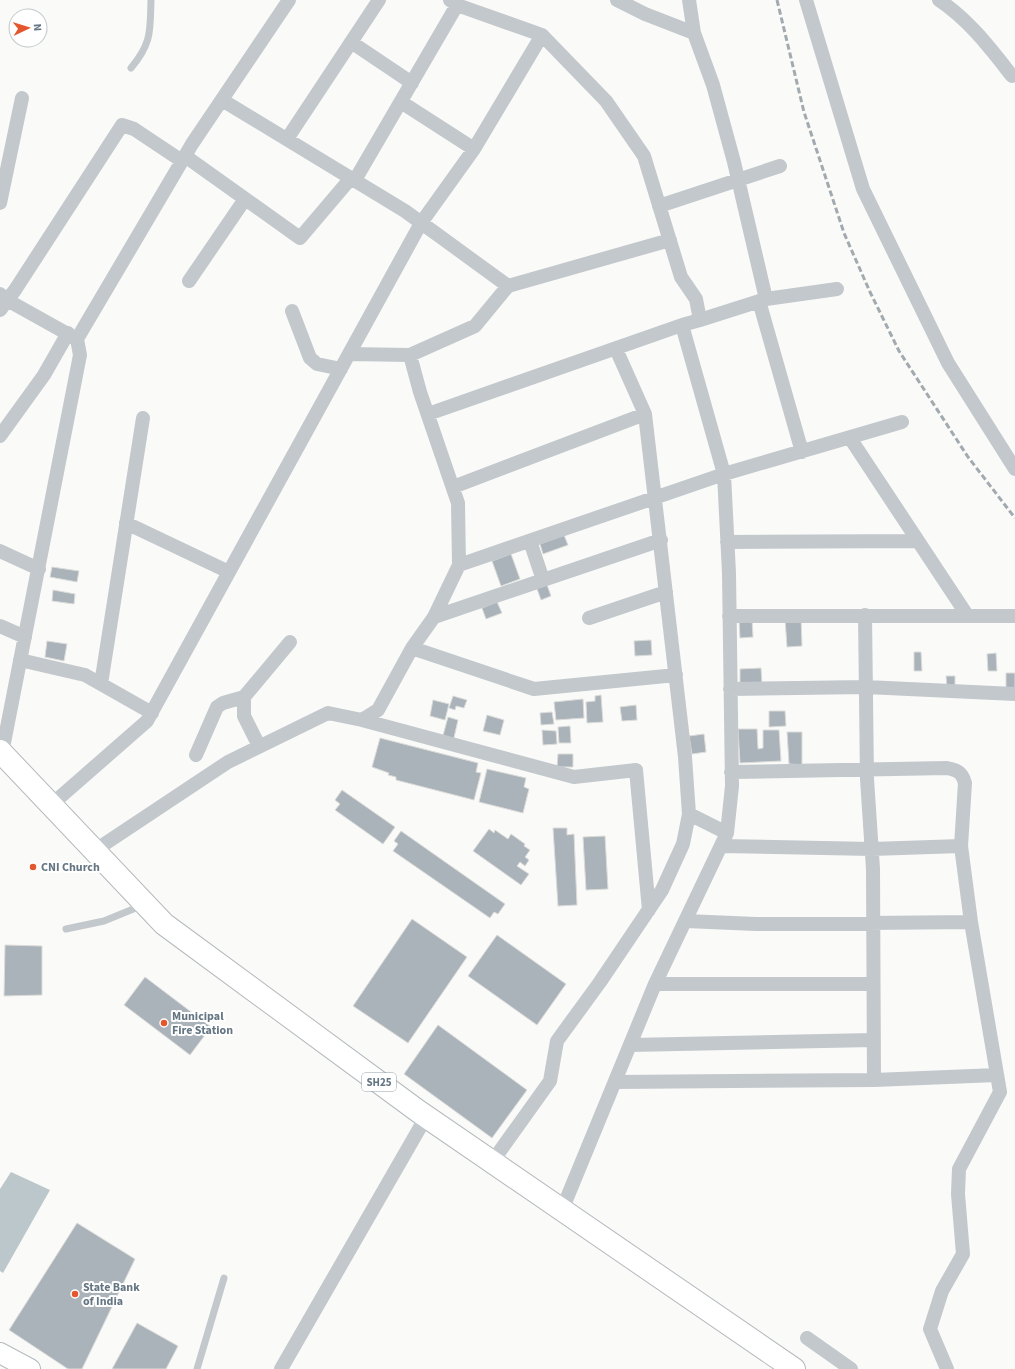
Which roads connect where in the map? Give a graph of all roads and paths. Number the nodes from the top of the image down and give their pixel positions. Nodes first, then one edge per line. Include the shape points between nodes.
1 (152, 0) edge
2 (289, 0) edge
3 (379, 0) edge
4 (617, 0) edge
5 (689, 0) edge
6 (806, 0) edge
7 (939, 0) edge
8 (453, 2) edge
9 (694, 33) junction
10 (542, 35) junction
11 (351, 42) junction
12 (131, 68) dead end
13 (1012, 76) dead end
14 (412, 83) junction
15 (22, 98) dead end
16 (222, 100) junction
17 (401, 102) junction
18 (287, 139) junction
19 (474, 149) junction
20 (183, 159) junction
21 (780, 166) dead end
22 (738, 179) junction
23 (353, 180) junction
24 (245, 198) junction
25 (0, 203) edge
26 (659, 206) junction
27 (421, 223) junction
28 (670, 240) junction
29 (189, 281) dead end
30 (508, 286) junction
31 (837, 289) dead end
32 (762, 300) junction
33 (2, 302) edge
34 (292, 311) dead end
35 (700, 320) junction
36 (682, 325) junction
37 (73, 336) junction
38 (616, 349) junction
39 (349, 354) junction
40 (410, 355) junction
41 (341, 369) junction
42 (428, 414) junction
43 (645, 414) junction
44 (143, 418) dead end
45 (902, 422) dead end
46 (0, 436) edge
47 (850, 438) junction
48 (802, 452) junction
49 (1015, 469) edge
50 (724, 474) junction
51 (453, 487) junction
52 (656, 498) junction
53 (126, 523) junction
54 (660, 540) junction
55 (530, 541) junction
56 (918, 541) junction
57 (727, 542) junction
58 (0, 551) edge
59 (460, 565) junction
60 (39, 569) junction
61 (229, 572) junction
62 (543, 580) junction
63 (666, 592) junction
64 (864, 615) junction
65 (967, 615) junction
66 (729, 616) junction
67 (1015, 616) edge
68 (434, 617) junction
69 (589, 618) dead end
70 (0, 626) edge
71 (25, 637) junction
72 (290, 642) dead end
73 (412, 648) junction
74 (20, 660) junction
75 (676, 676) junction
76 (101, 684) junction
77 (866, 687) junction
78 (730, 689) junction
79 (1015, 694) edge
80 (244, 697) junction
81 (152, 713) junction
82 (362, 720) junction
83 (259, 746) junction
84 (1, 752) edge
85 (196, 755) dead end
86 (867, 769) junction
87 (731, 772) junction
88 (51, 805) junction
89 (689, 814) junction
90 (727, 833) junction
91 (721, 846) junction
92 (961, 846) junction
93 (872, 849) junction
94 (94, 851) junction
95 (145, 904) junction
96 (649, 910) junction
97 (686, 921) junction
98 (971, 922) junction
99 (873, 924) junction
100 (66, 929) dead end
101 (655, 984) junction
102 (872, 984) junction
103 (873, 1040) junction
104 (630, 1045) junction
105 (997, 1075) junction
106 (874, 1080) junction
107 (615, 1082) junction
108 (426, 1117) junction
109 (492, 1162) junction
110 (562, 1210) junction
111 (224, 1278) dead end
112 (806, 1338) dead end
113 (0, 1352) edge
114 (30, 1369) edge
115 (197, 1369) edge
116 (281, 1369) edge
117 (794, 1369) edge
118 (851, 1369) edge
119 (947, 1369) edge

1 - 12 lane via 150,37 141,56
2 - 16 street
3 - 11 street
4 - 9 street
5 - 9 street
6 - 49 street via 863,188 948,363
7 - 13 street via 977,32
8 - 10 street
8 - 14 street
9 - 22 street via 713,85
10 - 19 street
10 - 26 street via 606,101 640,150
11 - 14 street
11 - 18 street
14 - 17 street
15 - 25 street
16 - 18 street
16 - 20 street
17 - 19 street
17 - 23 street
18 - 23 street
19 - 27 street
20 - 24 street
20 - 33 street via 134,129 122,125
20 - 37 street
21 - 22 street
22 - 26 street
22 - 32 street
23 - 24 street via 300,238
23 - 27 street
24 - 29 street
26 - 28 street
27 - 30 street
27 - 39 street
28 - 30 street
28 - 35 street via 681,277 696,299
30 - 40 street via 475,326
31 - 32 street
32 - 35 street
32 - 48 street
33 - 37 street
34 - 41 street via 310,358 317,364
35 - 36 street
36 - 38 street
36 - 50 street
37 - 46 street
37 - 60 street via 80,355
38 - 42 street
38 - 43 street
39 - 40 street
39 - 41 street
40 - 42 street
41 - 61 street
42 - 51 street
43 - 51 street
43 - 52 street
44 - 53 street
45 - 47 street
47 - 48 street
47 - 56 street
48 - 50 street
50 - 52 street
50 - 57 street
51 - 59 street via 458,502
52 - 54 street
52 - 55 street
53 - 61 street
53 - 76 street
54 - 62 street
54 - 63 street
55 - 59 street
55 - 62 street
56 - 57 street
56 - 65 street
57 - 66 street
58 - 60 street
59 - 68 street
60 - 71 street
61 - 81 street
62 - 68 street
63 - 69 street
63 - 75 street
64 - 65 street
64 - 66 street
64 - 77 street
65 - 67 street
66 - 78 street
68 - 73 street
70 - 71 street
71 - 74 street
72 - 80 street
73 - 75 street via 534,689
73 - 82 street via 378,710
74 - 76 street via 85,675
74 - 84 street
75 - 89 street
76 - 81 street
77 - 78 street
77 - 79 street
77 - 86 street
78 - 87 street
80 - 83 street via 244,716
80 - 85 street via 217,707
81 - 88 street via 147,721
82 - 83 street via 328,713
82 - 96 street via 574,777 636,770
83 - 94 street via 228,762
84 - 88 main road, SH25
86 - 87 street
86 - 92 street via 957,770 963,775 965,782
86 - 93 street
87 - 90 street
88 - 94 main road, SH25
89 - 90 street
89 - 96 street via 683,844 662,890
90 - 91 street
91 - 93 street
91 - 97 street
92 - 93 street
92 - 98 street
93 - 99 street
94 - 95 main road, SH25
95 - 100 lane via 104,921
95 - 108 main road, SH25 via 164,924
96 - 109 street via 557,1041 550,1081
97 - 99 street
97 - 101 street
98 - 99 street
98 - 105 street
99 - 102 street
101 - 102 street
101 - 104 street
102 - 103 street
103 - 104 street
103 - 106 street
104 - 107 street
105 - 106 street
105 - 119 street via 1000,1092 958,1169 963,1254 942,1291 930,1329
106 - 107 street
107 - 110 street
108 - 109 main road, SH25
108 - 116 street
109 - 110 main road, SH25
110 - 117 main road, SH25
111 - 115 lane
112 - 118 street
113 - 114 main road

